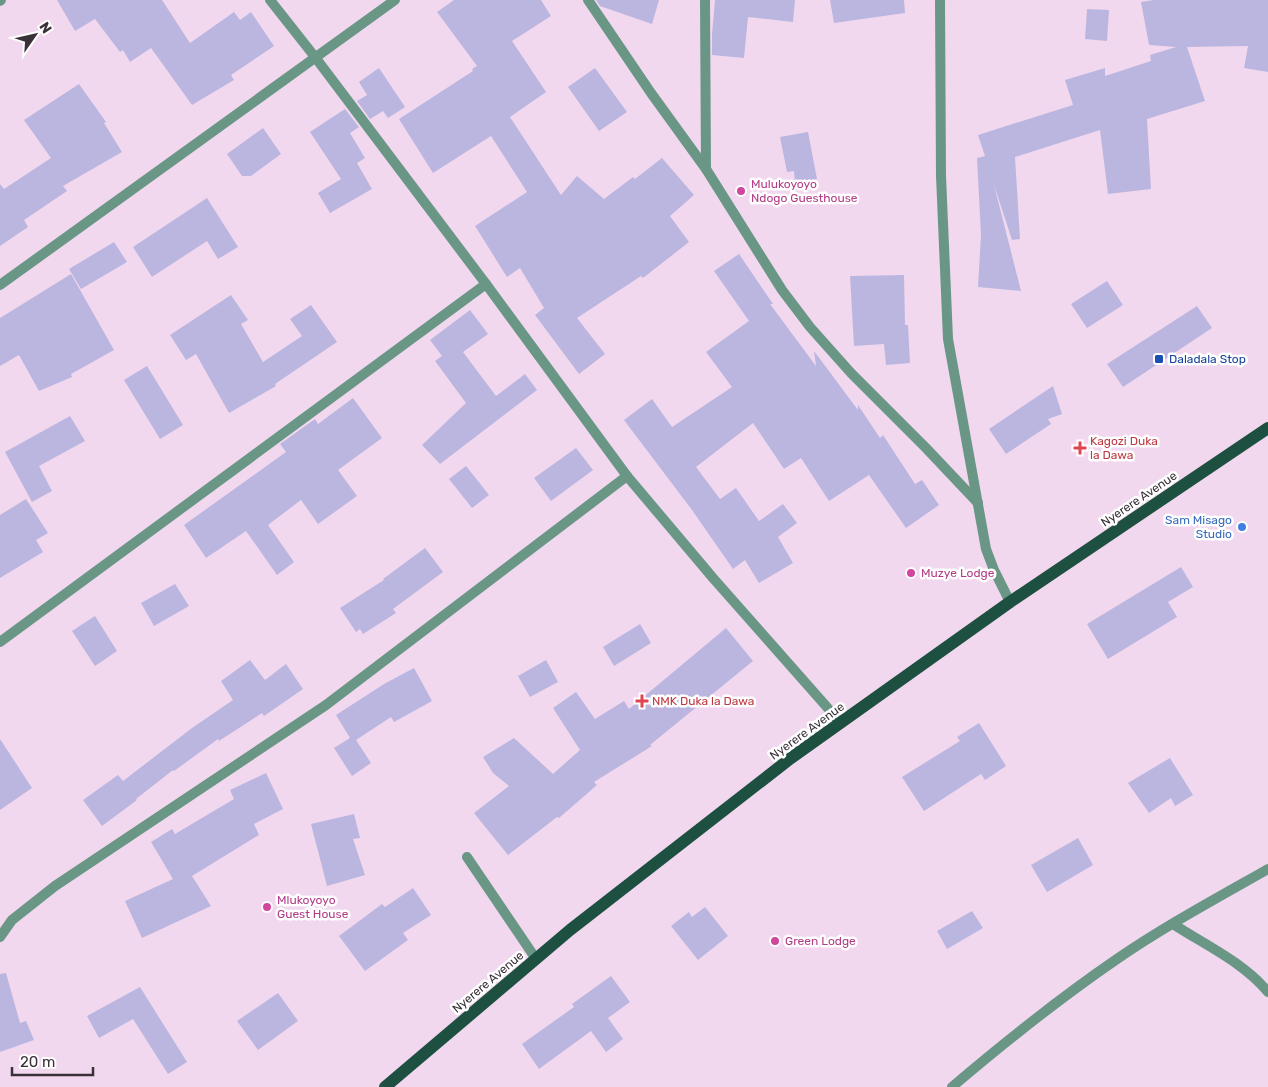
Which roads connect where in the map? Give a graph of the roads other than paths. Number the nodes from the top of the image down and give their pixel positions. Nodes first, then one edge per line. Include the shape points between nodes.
1 (270, 0) edge
2 (395, 0) edge
3 (588, 0) edge
4 (705, 0) edge
5 (940, 0) edge
6 (315, 57) junction
7 (706, 169) junction
8 (486, 284) junction
9 (0, 285) edge
10 (1268, 428) edge
11 (627, 476) junction
12 (978, 503) junction
13 (1010, 602) junction
14 (0, 642) edge
15 (841, 723) junction
16 (467, 858) dead end
17 (1268, 870) edge
18 (1172, 924) junction
19 (0, 937) edge
20 (536, 960) junction
21 (1268, 992) edge
22 (385, 1087) edge
23 (952, 1087) edge

1 - 6 street
2 - 6 street
3 - 7 street
4 - 7 street
5 - 12 street via 941,176 948,339
6 - 8 street
6 - 9 street
7 - 12 street via 782,290 810,327
8 - 11 street
8 - 14 street
10 - 13 main road, Nyerere Avenue
11 - 15 street
11 - 19 street via 326,705 56,886 12,920
12 - 13 street via 986,549
13 - 15 main road, Nyerere Avenue
15 - 20 main road, Nyerere Avenue via 791,758
16 - 20 street
17 - 18 street
18 - 21 street via 1237,964
18 - 23 street via 1118,958 1023,1028
20 - 22 main road, Nyerere Avenue

